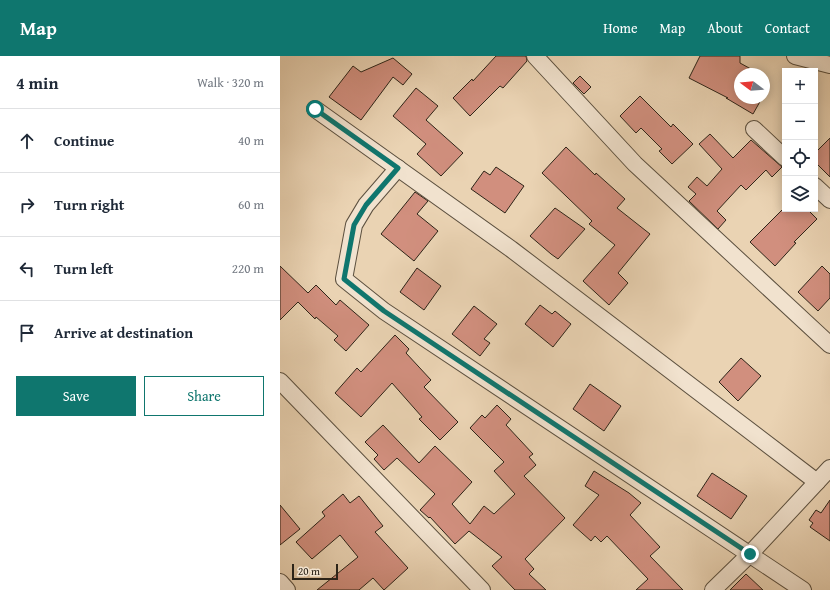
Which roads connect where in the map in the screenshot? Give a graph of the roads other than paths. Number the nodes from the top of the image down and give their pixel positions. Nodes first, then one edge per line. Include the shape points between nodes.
1 (536, 56) edge
2 (795, 56) edge
3 (830, 65) edge
4 (315, 109) dead end
5 (754, 129) dead end
6 (782, 155) edge
7 (398, 168) junction
8 (818, 189) edge
9 (830, 200) edge
10 (830, 345) edge
11 (280, 381) edge
12 (830, 468) edge
13 (817, 482) junction
14 (750, 554) junction
15 (280, 582) edge
16 (287, 590) edge
17 (482, 590) edge
18 (714, 590) edge
19 (803, 590) edge

1 - 10 street via 635,164
2 - 3 street
4 - 7 street
5 - 6 street
7 - 13 street via 511,249
7 - 14 street via 366,205 354,225 344,279 384,311
8 - 9 street
11 - 17 street
12 - 13 street
13 - 14 street
14 - 18 street
14 - 19 street
15 - 16 street

